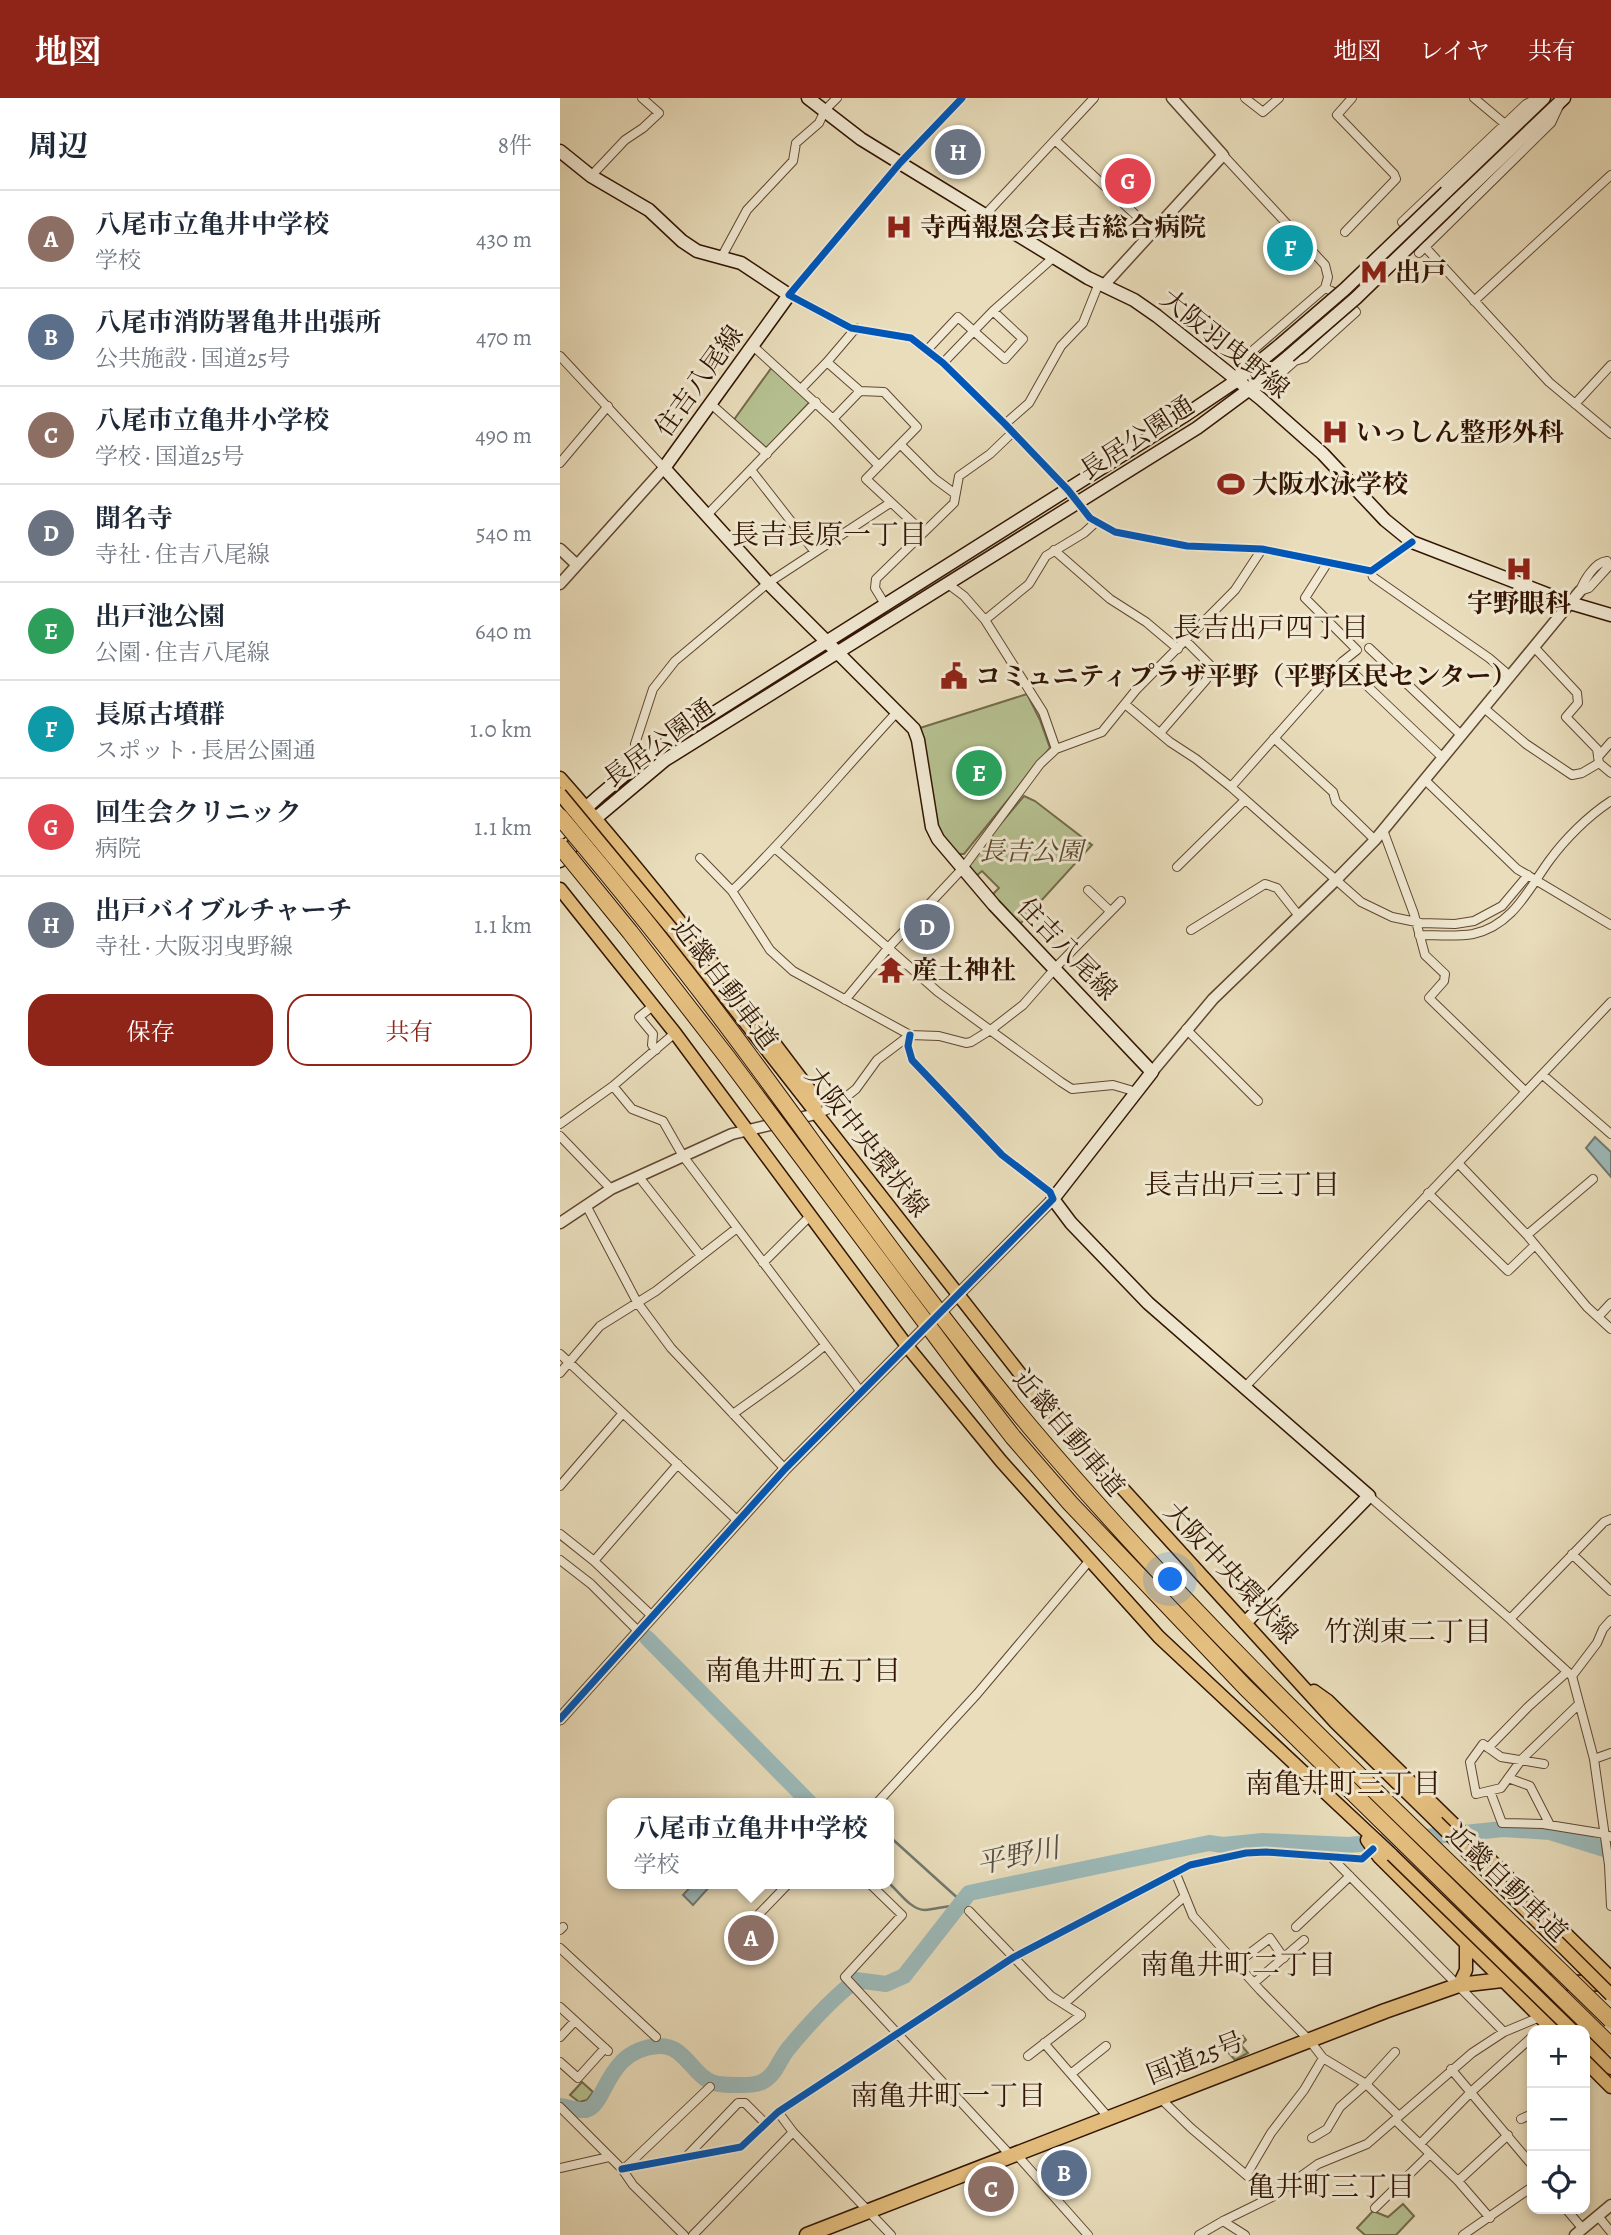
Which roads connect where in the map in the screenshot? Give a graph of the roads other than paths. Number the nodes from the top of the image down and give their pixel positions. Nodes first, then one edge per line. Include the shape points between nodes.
1 (642, 98) edge
2 (807, 98) edge
3 (837, 98) edge
4 (962, 98) edge
5 (1094, 98) edge
6 (1172, 98) edge
7 (1245, 98) edge
8 (1279, 98) edge
9 (1352, 98) edge
10 (1474, 98) edge
11 (1538, 98) edge
12 (1544, 98) edge
13 (1562, 100) edge
14 (825, 110) junction
15 (1505, 124) junction
16 (1055, 140) junction
17 (560, 150) edge
18 (1223, 155) junction
19 (900, 163) junction
20 (1611, 175) edge
21 (591, 176) junction
22 (985, 215) junction
23 (1153, 231) junction
24 (1345, 232) dead end
25 (1423, 250) junction
26 (1054, 257) junction
27 (721, 258) junction
28 (1102, 284) junction
29 (1325, 288) junction
30 (789, 295) junction
31 (1474, 301) junction
32 (993, 311) junction
33 (856, 328) junction
34 (974, 331) junction
35 (753, 346) junction
36 (927, 350) junction
37 (1284, 351) junction
38 (560, 356) edge
39 (827, 362) junction
40 (943, 363) junction
41 (1611, 365) edge
42 (1236, 381) junction
43 (800, 389) junction
44 (860, 391) junction
45 (1247, 391) junction
46 (816, 402) junction
47 (710, 404) junction
48 (1575, 404) junction
49 (608, 406) junction
50 (833, 419) junction
51 (1005, 424) junction
52 (1013, 432) junction
53 (1611, 434) edge
54 (901, 444) junction
55 (767, 454) junction
56 (560, 463) edge
57 (879, 466) junction
58 (664, 468) junction
59 (751, 470) junction
60 (1068, 490) junction
61 (954, 493) junction
62 (890, 502) junction
63 (1077, 503) junction
64 (708, 514) junction
65 (1096, 522) junction
66 (923, 532) junction
67 (1412, 542) junction
68 (560, 549) edge
69 (1262, 549) junction
70 (1054, 550) junction
71 (815, 552) junction
72 (1328, 562) junction
73 (577, 565) junction
74 (1371, 571) junction
75 (768, 583) junction
76 (560, 584) edge
77 (948, 584) junction
78 (1580, 592) dead end
79 (1570, 603) junction
80 (886, 606) junction
81 (1611, 615) edge
82 (985, 620) junction
83 (1186, 641) junction
84 (1534, 647) junction
85 (832, 648) junction
86 (1369, 648) dead end
87 (1178, 649) junction
88 (1342, 662) junction
89 (1510, 676) junction
90 (1125, 704) junction
91 (1484, 708) junction
92 (898, 711) junction
93 (1160, 733) junction
94 (1461, 735) junction
95 (1274, 738) junction
96 (1611, 742) edge
97 (1056, 749) junction
98 (1443, 758) junction
99 (1599, 760) junction
100 (640, 761) junction
101 (1611, 773) edge
102 (560, 778) edge
103 (1425, 780) junction
104 (1231, 787) junction
105 (560, 793) edge
106 (1245, 800) junction
107 (1611, 801) edge
108 (585, 807) junction
109 (560, 817) edge
110 (596, 818) junction
111 (1383, 830) junction
112 (560, 833) edge
113 (1375, 840) junction
114 (560, 846) edge
115 (776, 849) junction
116 (700, 859) dead end
117 (560, 861) edge
118 (1178, 867) dead end
119 (963, 868) junction
120 (1528, 875) junction
121 (1538, 880) junction
122 (1335, 881) junction
123 (560, 889) edge
124 (1088, 890) dead end
125 (732, 891) junction
126 (1121, 901) dead end
127 (1110, 911) junction
128 (1299, 916) junction
129 (1415, 923) junction
130 (1611, 926) edge
131 (1191, 930) dead end
132 (1419, 935) junction
133 (889, 947) junction
134 (1055, 969) junction
135 (845, 1000) junction
136 (1611, 1002) edge
137 (654, 1005) junction
138 (671, 1028) junction
139 (1186, 1029) junction
140 (992, 1030) junction
141 (653, 1034) junction
142 (910, 1035) junction
143 (656, 1050) junction
144 (1152, 1072) junction
145 (1543, 1075) junction
146 (613, 1086) junction
147 (1130, 1090) dead end
148 (1525, 1091) junction
149 (1258, 1101) dead end
150 (816, 1114) junction
151 (560, 1124) edge
152 (746, 1130) junction
153 (1611, 1134) edge
154 (560, 1136) edge
155 (683, 1156) junction
156 (1458, 1163) junction
157 (639, 1177) junction
158 (1593, 1179) dead end
159 (611, 1189) junction
160 (1428, 1194) junction
161 (1053, 1199) junction
162 (586, 1205) junction
163 (811, 1215) junction
164 (560, 1223) edge
165 (737, 1228) junction
166 (1527, 1235) junction
167 (1535, 1245) junction
168 (701, 1256) junction
169 (763, 1263) junction
170 (958, 1295) junction
171 (637, 1302) junction
172 (1611, 1303) edge
173 (1598, 1317) junction
174 (1611, 1329) edge
175 (825, 1345) junction
176 (907, 1346) junction
177 (560, 1354) edge
178 (569, 1363) junction
179 (560, 1373) edge
180 (1245, 1387) junction
181 (860, 1392) junction
182 (623, 1413) junction
183 (733, 1414) junction
184 (678, 1464) junction
185 (785, 1469) junction
186 (560, 1486) edge
187 (1369, 1496) junction
188 (1611, 1519) edge
189 (738, 1521) junction
190 (560, 1534) edge
191 (1572, 1554) junction
192 (560, 1560) edge
193 (1090, 1560) junction
194 (594, 1561) junction
195 (1611, 1591) edge
196 (652, 1616) junction
197 (1510, 1619) junction
198 (1611, 1619) edge
199 (1245, 1623) junction
200 (638, 1631) junction
201 (1570, 1674) junction
202 (1297, 1679) junction
203 (1579, 1704) junction
204 (560, 1719) edge
205 (1488, 1748) junction
206 (1611, 1753) edge
207 (1522, 1759) junction
208 (1594, 1759) junction
209 (1544, 1764) dead end
210 (1508, 1778) junction
211 (1490, 1791) junction
212 (882, 1798) edge
213 (1611, 1810) edge
214 (1603, 1817) junction
215 (1353, 1820) junction
216 (1550, 1825) junction
217 (1608, 1835) edge
218 (1373, 1849) junction
219 (1330, 1856) junction
220 (1610, 1865) edge
221 (1177, 1874) junction
222 (1350, 1876) junction
223 (783, 1889) edge
224 (875, 1889) edge
225 (1185, 1896) junction
226 (1611, 1906) edge
227 (969, 1911) dead end
228 (758, 1914) dead end
229 (1552, 1922) junction
230 (1296, 1927) dead end
231 (1304, 1940) dead end
232 (1465, 1945) junction
233 (560, 1948) edge
234 (1014, 1958) junction
235 (1284, 1958) junction
236 (1237, 1963) junction
237 (1502, 1980) junction
238 (1611, 1981) edge
239 (1562, 1982) junction
240 (1254, 1983) junction
241 (1459, 1984) junction
242 (1611, 1995) edge
243 (1064, 2004) junction
244 (560, 2007) edge
245 (1534, 2019) junction
246 (1611, 2020) edge
247 (575, 2021) junction
248 (1533, 2025) edge
249 (1544, 2025) edge
250 (1561, 2025) edge
251 (1567, 2025) edge
252 (1504, 2032) junction
253 (898, 2033) junction
254 (560, 2037) edge
255 (656, 2037) dead end
256 (1310, 2040) junction
257 (1527, 2042) edge
258 (1044, 2043) junction
259 (1106, 2046) dead end
260 (1611, 2046) edge
261 (1590, 2047) edge
262 (1395, 2052) dead end
263 (1027, 2056) dead end
264 (1323, 2058) junction
265 (560, 2062) edge
266 (1451, 2068) junction
267 (1590, 2068) edge
268 (1611, 2068) edge
269 (1072, 2073) junction
270 (1366, 2084) junction
271 (710, 2087) dead end
272 (1611, 2087) edge
273 (1471, 2092) junction
274 (1160, 2098) junction
275 (560, 2107) edge
276 (778, 2112) junction
277 (1527, 2116) edge
278 (1109, 2118) junction
279 (1397, 2118) junction
280 (1521, 2119) dead end
281 (765, 2123) junction
282 (793, 2132) junction
283 (1508, 2135) junction
284 (1311, 2138) dead end
285 (1420, 2144) junction
286 (1430, 2154) junction
287 (688, 2156) junction
288 (1015, 2156) junction
289 (609, 2157) junction
290 (1527, 2159) edge
291 (560, 2168) edge
292 (623, 2169) junction
293 (1247, 2174) junction
294 (1458, 2181) junction
295 (1527, 2191) edge
296 (1272, 2197) junction
297 (1611, 2205) edge
298 (1375, 2208) dead end
299 (868, 2211) junction
300 (1569, 2214) edge
301 (1598, 2216) junction
302 (1490, 2218) junction
303 (1223, 2221) junction
304 (1579, 2232) edge
305 (1611, 2232) edge
306 (684, 2235) edge
307 (693, 2235) edge
308 (807, 2235) edge
309 (891, 2235) edge
310 (1088, 2235) edge
311 (1199, 2235) edge
312 (1245, 2235) edge
313 (1463, 2235) edge

1 - 21 street via 659,113
2 - 14 main road, 大阪羽曳野線
3 - 14 street
4 - 19 street
5 - 16 street
6 - 18 street
7 - 8 street via 1263,112
9 - 24 street via 1336,116 1396,180
10 - 15 street
11 - 15 street
12 - 37 main road, 長居公園通, bridge
13 - 25 street via 1552,123
13 - 37 main road, 長居公園通, bridge via 1356,298
14 - 19 main road, 大阪羽曳野線
14 - 27 street via 819,123 796,143 793,160 747,210
15 - 25 street via 1402,222
16 - 22 street
16 - 23 street
17 - 21 main road
18 - 23 street
18 - 29 street via 1325,265
19 - 22 main road, 大阪羽曳野線
19 - 30 street
20 - 31 street
21 - 27 main road via 649,210 697,251
22 - 26 main road, 大阪羽曳野線
23 - 28 street
25 - 31 street
26 - 28 main road, 大阪羽曳野線
26 - 32 street
27 - 30 main road via 741,263
28 - 42 main road, 大阪羽曳野線 via 1157,316
28 - 51 street via 1083,323 1061,346 1029,403
29 - 42 street via 1244,358
29 - 45 street via 1340,295 1356,312 1305,358 1270,383
30 - 33 street
30 - 35 main road, 住吉八尾線
31 - 48 street
32 - 34 street
32 - 34 street via 1023,339 1005,359
33 - 36 street via 911,338
33 - 39 street
34 - 36 street via 958,317
34 - 40 street
35 - 43 street
35 - 47 main road, 住吉八尾線
36 - 40 street
37 - 42 main road, 長居公園通
37 - 45 main road, 長居公園通
38 - 49 street
39 - 43 street
39 - 44 street
40 - 51 street
41 - 48 street
42 - 45 main road, 大阪羽曳野線
42 - 60 main road, 長居公園通
43 - 46 street
44 - 50 street
44 - 54 street via 884,392 917,428
45 - 63 main road, 長居公園通
45 - 67 main road, 大阪羽曳野線 via 1323,454
46 - 50 street
46 - 55 street
47 - 55 street
47 - 58 main road, 住吉八尾線
48 - 53 street
49 - 56 street
49 - 58 street
50 - 57 street
51 - 52 street
52 - 60 street
52 - 61 street via 959,476
54 - 57 street
54 - 61 street
55 - 59 street
57 - 62 street via 866,479
58 - 64 main road, 住吉八尾線
58 - 73 street
59 - 64 street
59 - 71 street
60 - 63 street
60 - 80 main road, 長居公園通
61 - 66 street via 954,503
62 - 66 street
62 - 71 street
63 - 65 street
63 - 77 main road, 長居公園通
64 - 75 main road, 住吉八尾線
65 - 69 street via 1115,532 1187,546
65 - 70 street
66 - 80 street via 876,579 874,584
67 - 74 street
67 - 79 main road, 大阪羽曳野線
68 - 73 street
69 - 72 street
69 - 83 street via 1234,590
70 - 82 street via 1029,584
70 - 87 street
71 - 75 street
72 - 74 street
72 - 88 street via 1305,598 1356,650
73 - 76 street
74 - 89 street via 1373,577
75 - 85 main road, 住吉八尾線
75 - 100 street via 675,661 653,689 635,744
77 - 82 street
77 - 85 main road, 長居公園通
78 - 79 street
79 - 81 main road, 大阪羽曳野線
79 - 84 street
80 - 85 main road, 長居公園通
82 - 97 street via 1044,712
83 - 87 street
83 - 93 street via 1211,666 1206,680
84 - 89 street
84 - 99 street via 1577,693 1578,703 1566,717 1597,749
85 - 92 main road, 住吉八尾線
85 - 100 main road, 長居公園通
85 - 110 main road, 長居公園通 via 666,760
86 - 94 street
87 - 90 street
88 - 95 street
88 - 98 street
89 - 91 street
90 - 93 street
90 - 97 street via 1102,732
91 - 94 street
91 - 99 street via 1572,775
92 - 115 street
92 - 119 main road, 住吉八尾線 via 918,740 932,827
93 - 104 street
94 - 98 street
95 - 104 street
95 - 113 street
96 - 99 street
97 - 119 street
98 - 103 street
99 - 101 street
100 - 108 main road, 長居公園通
102 - 108 main road
103 - 111 street
103 - 120 street
104 - 106 street
105 - 150 main road, 大阪中央環状線, bridge
106 - 118 street
106 - 122 street
107 - 121 street via 1588,818
108 - 110 main road
108 - 112 main road, 長居公園通
109 - 246 highway, 近畿自動車道, bridge via 695,982 978,1363 1083,1489 1257,1673
110 - 117 main road, 長居公園通
110 - 150 main road via 745,1002 815,1097
111 - 113 street
111 - 129 street
113 - 122 street
114 - 260 highway, 近畿自動車道, bridge via 727,1057 1013,1437 1070,1503 1237,1679
115 - 125 street
115 - 133 street
116 - 125 street
119 - 133 street
119 - 134 main road, 住吉八尾線
120 - 121 street
120 - 129 street via 1502,906 1474,921
121 - 130 street
121 - 132 street via 1497,925 1474,934
122 - 128 street
122 - 129 street via 1361,902
123 - 137 main road
124 - 127 street
125 - 135 street via 770,950 793,971
126 - 127 street
127 - 134 street
128 - 131 street via 1277,888 1265,884
128 - 139 street
129 - 132 street
132 - 148 street via 1425,955 1445,974 1429,998
133 - 135 street
133 - 140 street via 938,992
134 - 140 street via 1023,1005
134 - 144 main road, 住吉八尾線
135 - 142 street
136 - 145 street
137 - 138 main road
137 - 141 street via 639,1017
138 - 141 street
138 - 143 street
138 - 152 main road
139 - 144 street
139 - 149 street
140 - 142 street via 966,1043
140 - 147 street via 1072,1089 1113,1085
141 - 143 street
142 - 150 street via 877,1060 856,1089
142 - 161 street via 912,1060 1002,1155
143 - 146 street
144 - 161 main road
145 - 148 street
145 - 153 street
146 - 151 street
146 - 155 street via 632,1109 663,1121
148 - 156 street
150 - 152 street
150 - 170 main road, 大阪中央環状線
152 - 155 street
152 - 163 main road
154 - 159 street
155 - 157 street
155 - 165 street
156 - 160 street
156 - 166 street
157 - 159 street
157 - 168 street
158 - 166 street
159 - 162 street
160 - 167 street via 1508,1271
160 - 180 street
161 - 170 street
161 - 180 main road via 1148,1303
162 - 164 street
162 - 171 street
163 - 169 street
163 - 176 main road
165 - 168 street
165 - 169 street
166 - 167 street
167 - 173 street
168 - 171 street
169 - 175 street
170 - 176 street
170 - 199 main road, 大阪中央環状線 via 1032,1389
171 - 178 street via 600,1326
171 - 183 street via 671,1348
172 - 173 street
173 - 174 street
175 - 181 street
175 - 183 street via 797,1371
176 - 181 street
176 - 193 main road via 1000,1461
177 - 178 street
178 - 179 street
178 - 182 street
180 - 187 main road
181 - 185 street
182 - 184 street
182 - 186 street
183 - 185 street
184 - 189 street
184 - 194 street
185 - 189 street
187 - 197 street
187 - 199 main road
188 - 191 street
189 - 196 street
190 - 194 street
191 - 195 street
191 - 197 street
192 - 200 street
193 - 212 street
193 - 215 main road via 1159,1637
194 - 196 street
196 - 200 street
197 - 201 street
198 - 201 street
199 - 202 main road, 大阪中央環状線
200 - 204 street
201 - 203 street
201 - 205 street via 1529,1706
202 - 229 main road via 1328,1701
202 - 242 main road, 大阪中央環状線, bridge
203 - 207 street
203 - 208 street
205 - 207 street via 1501,1757
205 - 211 street via 1483,1744 1470,1762 1476,1794
206 - 208 street
207 - 209 street
207 - 210 street
208 - 214 street
210 - 211 street via 1501,1788
210 - 216 street via 1530,1786
211 - 216 street via 1502,1823
213 - 214 street
214 - 217 street
215 - 218 main road
215 - 251 main road, bridge
216 - 217 street
217 - 220 street
218 - 219 street via 1362,1858
218 - 232 main road
219 - 221 street via 1247,1853 1191,1865
219 - 222 street
220 - 226 street
221 - 225 street
221 - 234 street
222 - 230 street
222 - 241 street
223 - 228 street
224 - 253 street via 902,1915 845,1977
225 - 236 street via 1194,1916
225 - 243 street
227 - 234 street
229 - 238 main road
229 - 239 main road via 1552,1932 1569,1957
231 - 235 street
232 - 237 main road
232 - 241 main road via 1466,1970
233 - 255 street
234 - 243 street
234 - 253 street
235 - 236 street via 1270,1938
235 - 240 street
236 - 240 street
237 - 239 highway, 国道25号
237 - 241 highway, 国道25号
237 - 245 main road
238 - 239 highway, 国道25号
239 - 250 main road via 1549,2000 1548,2011
240 - 256 street
241 - 252 street
241 - 256 highway, 国道25号
243 - 258 street via 1081,2015
244 - 247 street
245 - 248 street
245 - 249 main road
245 - 252 street
247 - 254 street
247 - 265 street via 606,2050 578,2078
252 - 266 street
253 - 276 street
253 - 288 street
256 - 264 street
256 - 274 highway, 国道25号
257 - 273 street
258 - 263 street
258 - 269 street
259 - 269 street
261 - 268 main road
262 - 270 street
264 - 270 street
264 - 293 street
266 - 273 street
266 - 279 street
267 - 272 main road
269 - 278 street
270 - 279 street
270 - 284 street via 1340,2107 1327,2129
271 - 292 street
273 - 283 street
273 - 285 street
274 - 278 highway, 国道25号
274 - 293 street
275 - 289 street
276 - 281 street
276 - 282 street
277 - 280 street
278 - 288 highway, 国道25号
279 - 285 street
279 - 296 street via 1367,2144 1318,2164
281 - 287 street via 741,2147
281 - 287 street via 745,2103 738,2103
282 - 299 street
282 - 307 street
283 - 290 street
283 - 294 street
285 - 286 street
286 - 294 street
286 - 298 street
287 - 292 street
288 - 299 highway, 国道25号
288 - 310 street
289 - 291 street
289 - 292 street
292 - 306 street
293 - 296 street
294 - 302 street
295 - 302 street
296 - 303 street
297 - 301 street
299 - 308 highway, 国道25号
299 - 309 street
300 - 304 street
301 - 304 street
301 - 305 street
302 - 313 street
303 - 311 street
303 - 312 street

